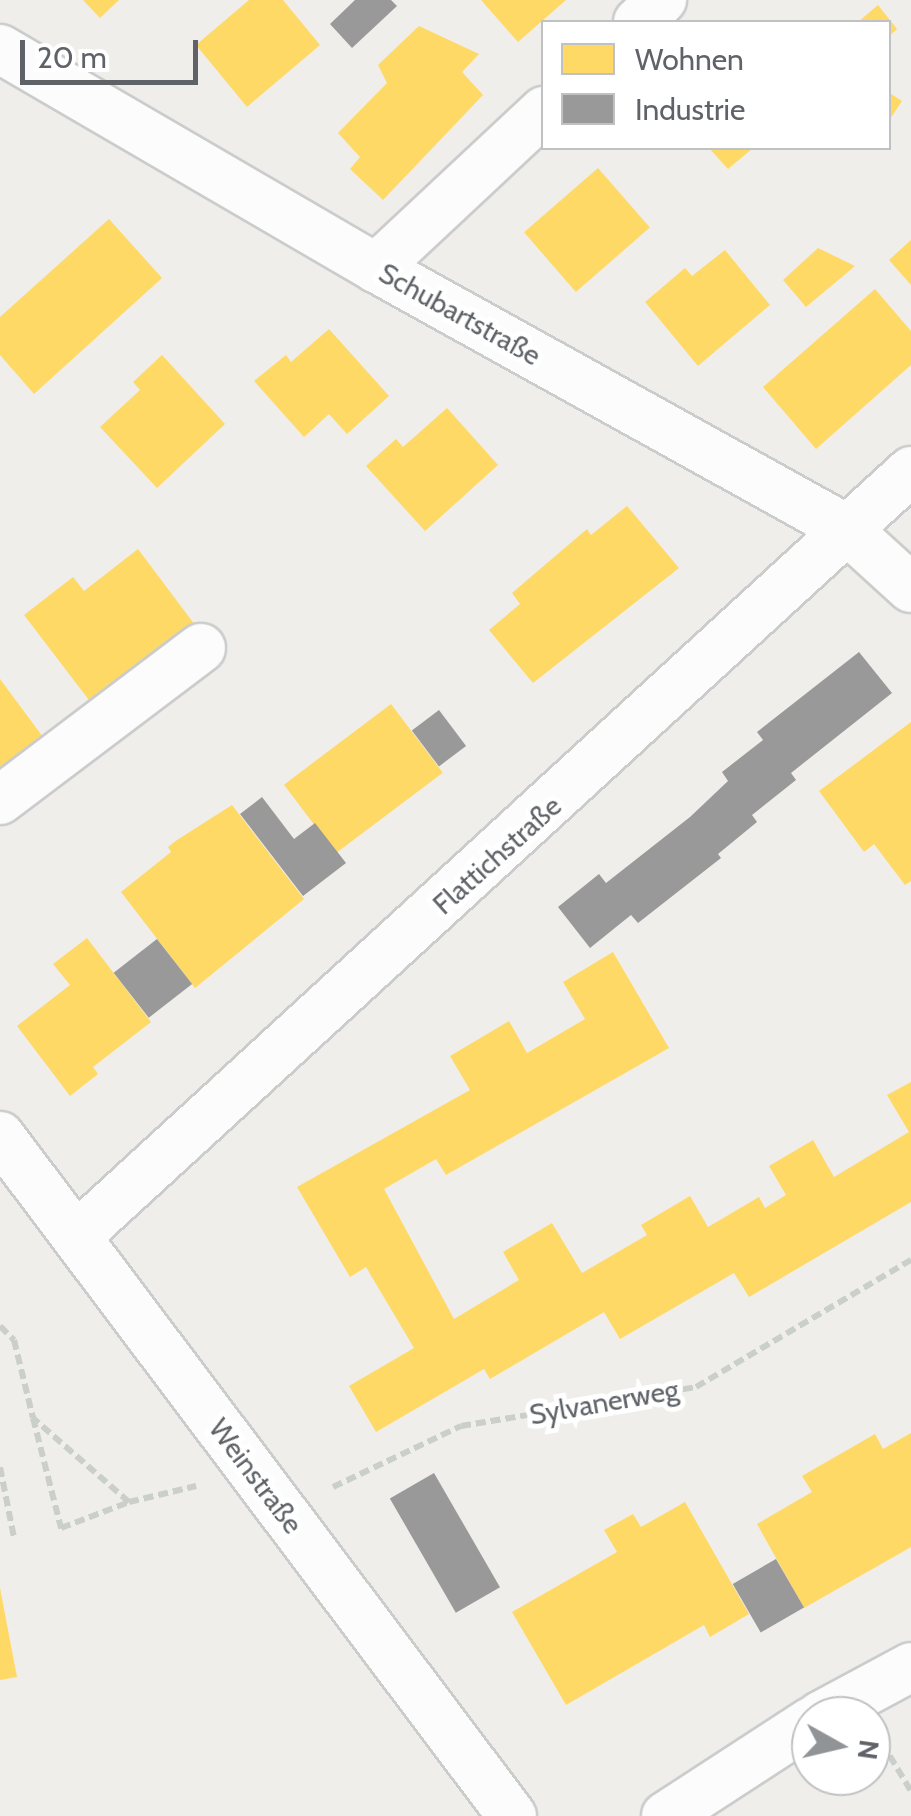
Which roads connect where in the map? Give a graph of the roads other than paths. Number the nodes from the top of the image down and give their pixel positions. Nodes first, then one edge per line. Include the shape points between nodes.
1 (662, 0) edge
2 (640, 20) edge
3 (0, 49) edge
4 (541, 114) edge
5 (376, 268) junction
6 (911, 471) edge
7 (845, 528) junction
8 (911, 588) edge
9 (201, 648) dead end
10 (0, 800) edge
11 (0, 1136) edge
12 (79, 1234) junction
13 (911, 1667) edge
14 (857, 1696) edge
15 (791, 1735) edge
16 (512, 1816) edge
17 (666, 1816) edge

1 - 2 street
3 - 5 street, Schubartstraße
4 - 5 street
5 - 7 street, Schubartstraße
6 - 7 street, Flattichstraße
7 - 8 street, Schubartstraße
7 - 12 street, Flattichstraße via 613,750
9 - 10 street
11 - 12 street, Weinstraße
12 - 16 street, Weinstraße
13 - 14 street
15 - 17 street

